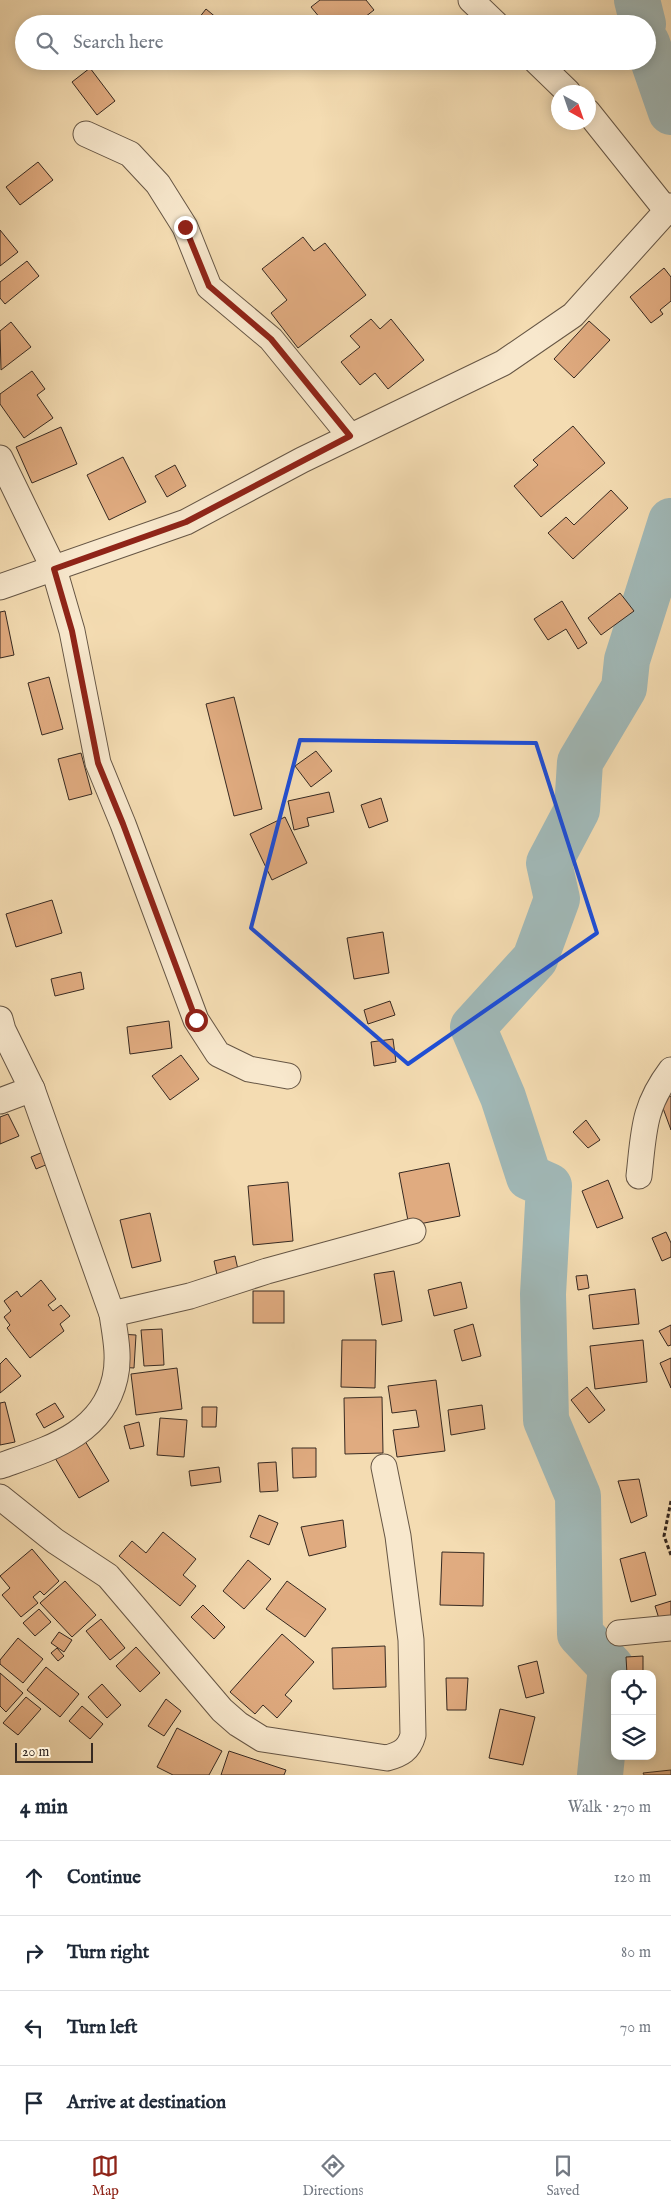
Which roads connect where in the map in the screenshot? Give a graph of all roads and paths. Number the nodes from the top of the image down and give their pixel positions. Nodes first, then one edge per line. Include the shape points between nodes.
1 (471, 0) edge
2 (487, 15) edge
3 (545, 70) edge
4 (561, 85) edge
5 (596, 121) edge
6 (86, 134) dead end
7 (669, 208) edge
8 (350, 436) junction
9 (0, 458) edge
10 (54, 569) junction
11 (0, 587) edge
12 (0, 1020) edge
13 (671, 1070) edge
14 (288, 1076) dead end
15 (32, 1089) junction
16 (0, 1102) edge
17 (639, 1176) dead end
18 (413, 1231) dead end
19 (112, 1314) junction
20 (0, 1466) edge
21 (384, 1467) dead end
22 (0, 1497) edge
23 (671, 1501) edge
24 (671, 1555) edge
25 (671, 1628) edge
26 (619, 1633) dead end

1 - 2 street
3 - 4 street
5 - 7 street
6 - 8 street via 130,154 158,184 185,227 209,286 271,339
7 - 8 street via 573,315 503,363
8 - 10 street via 186,522
9 - 10 street
10 - 11 street
10 - 14 street via 72,631 98,763 196,1020 218,1054 249,1069
12 - 15 street
13 - 17 street via 657,1088 646,1114
15 - 16 street
15 - 19 street
18 - 19 street via 190,1296
19 - 20 street via 117,1351 115,1378 108,1397 87,1428 69,1440
21 - 22 street via 398,1536 411,1640 413,1735 410,1746 400,1755 387,1758 262,1739 238,1724 222,1710 108,1576 55,1541
23 - 24 path via 664,1536
25 - 26 street

